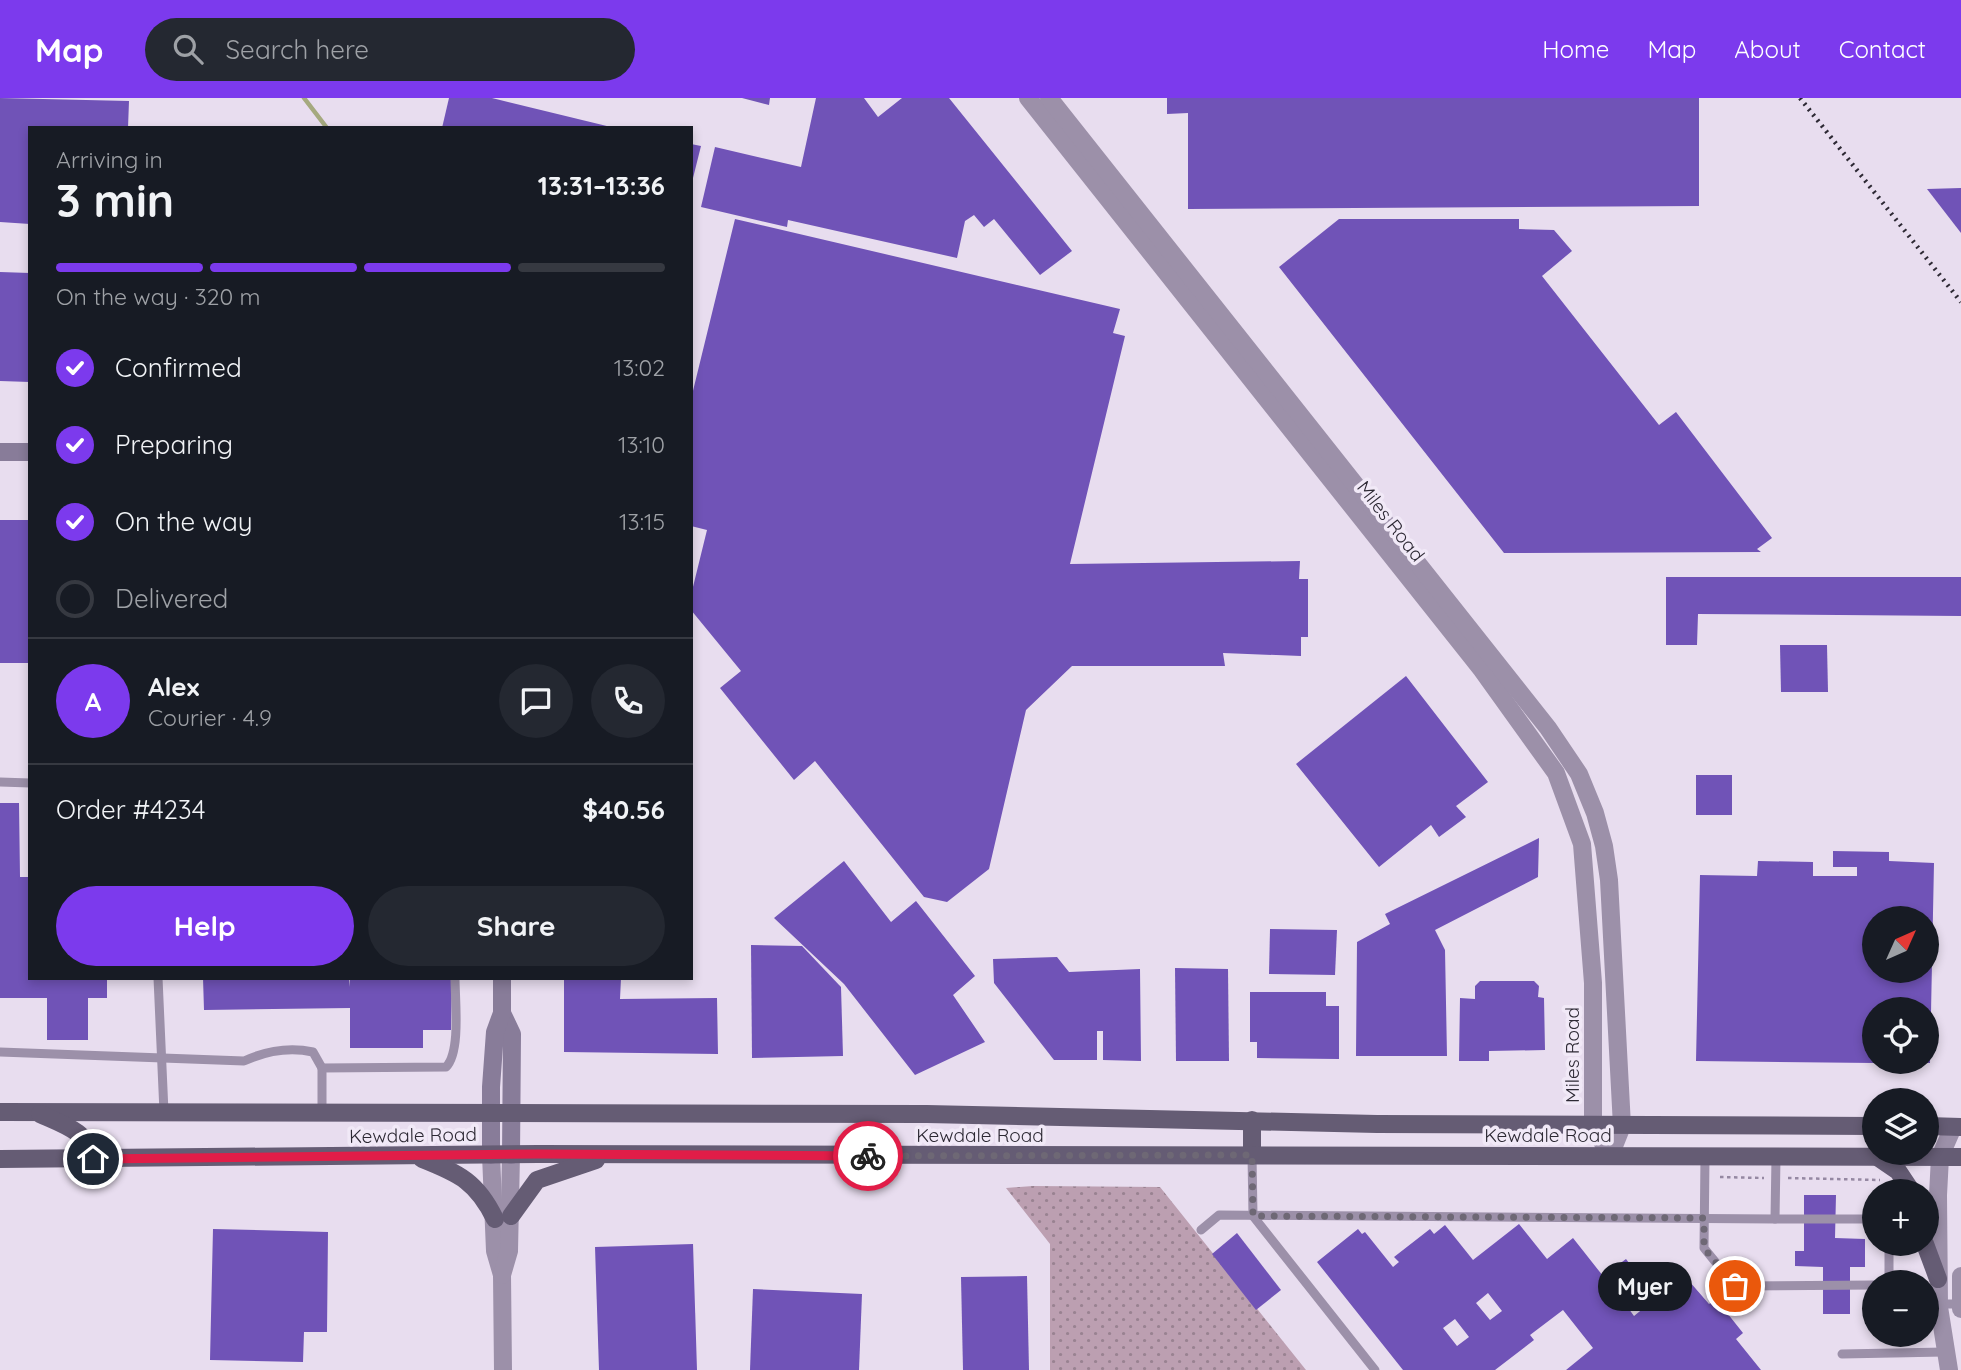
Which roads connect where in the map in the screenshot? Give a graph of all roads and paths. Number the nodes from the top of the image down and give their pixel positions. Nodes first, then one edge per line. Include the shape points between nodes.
1 (1028, 98) edge
2 (1049, 98) edge
3 (0, 452) edge
4 (28, 452) edge
5 (0, 782) edge
6 (28, 783) edge
7 (158, 980) edge
8 (455, 980) edge
9 (502, 980) edge
10 (502, 1013) junction
11 (0, 1052) edge
12 (162, 1057) junction
13 (322, 1068) junction
14 (492, 1111) junction
15 (0, 1112) edge
16 (33, 1112) junction
17 (164, 1112) junction
18 (322, 1112) junction
19 (512, 1112) junction
20 (1252, 1120) junction
21 (1592, 1125) junction
22 (1622, 1126) junction
23 (1862, 1126) edge
24 (1939, 1126) edge
25 (1957, 1127) edge
26 (1961, 1149) edge
27 (491, 1155) junction
28 (511, 1155) junction
29 (1252, 1155) junction
30 (414, 1156) junction
31 (606, 1156) junction
32 (1610, 1156) junction
33 (1705, 1157) junction
34 (1776, 1157) junction
35 (1862, 1157) edge
36 (1940, 1157) junction
37 (1961, 1157) edge
38 (0, 1159) edge
39 (93, 1159) junction
40 (1889, 1165) edge
41 (1720, 1177) dead end
42 (1776, 1178) junction
43 (1903, 1179) edge
44 (1862, 1180) edge
45 (1253, 1216) junction
46 (503, 1217) junction
47 (1704, 1218) junction
48 (1776, 1219) junction
49 (1862, 1219) edge
50 (1201, 1230) dead end
51 (1938, 1270) edge
52 (1961, 1276) edge
53 (1862, 1285) edge
54 (1961, 1298) edge
55 (1939, 1305) edge
56 (1961, 1307) edge
57 (1939, 1330) edge
58 (1944, 1352) junction
59 (1842, 1354) dead end
60 (503, 1370) edge
61 (1375, 1370) edge
62 (1949, 1370) edge

1 - 21 street, Miles Road via 1474,660 1556,773 1582,844 1586,878 1593,983
2 - 22 street, Miles Road via 1496,662 1579,775 1605,846
3 - 4 main road
5 - 6 lane
7 - 12 lane
8 - 13 lane via 453,1056 446,1067
9 - 10 main road
10 - 14 main road via 495,1032
10 - 19 main road via 512,1034
11 - 12 lane
12 - 13 lane via 244,1061 295,1048 313,1052
12 - 17 lane
13 - 18 lane
14 - 18 main road, Kewdale Road
14 - 19 main road, Kewdale Road
14 - 27 main road
15 - 16 main road, Kewdale Road
16 - 17 main road, Kewdale Road
16 - 39 main road via 82,1137 91,1147
17 - 18 main road, Kewdale Road
19 - 20 main road, Kewdale Road
19 - 28 main road
20 - 21 main road, Kewdale Road
20 - 29 main road
21 - 22 main road, Kewdale Road
21 - 32 street, Miles Road
22 - 23 main road, Kewdale Road
22 - 32 street, Miles Road
24 - 25 main road
25 - 26 street
25 - 36 street
27 - 28 main road, Kewdale Road
27 - 30 main road, Kewdale Road
27 - 46 street
28 - 31 main road, Kewdale Road
28 - 46 street
29 - 31 main road, Kewdale Road
29 - 32 main road, Kewdale Road
29 - 45 lane
30 - 39 main road, Kewdale Road
30 - 46 main road via 466,1179
31 - 46 main road via 537,1180
32 - 33 main road, Kewdale Road
33 - 34 main road, Kewdale Road
33 - 47 lane
34 - 35 main road, Kewdale Road
34 - 42 lane
36 - 37 main road, Kewdale Road
36 - 51 street
38 - 39 main road, Kewdale Road
40 - 43 main road
41 - 42 path
42 - 44 path
42 - 48 lane
45 - 47 lane
45 - 50 lane via 1219,1216
45 - 61 lane
46 - 60 street via 495,1251 502,1275
47 - 48 lane
47 - 53 lane via 1704,1248 1735,1286
48 - 49 lane
52 - 54 street
54 - 56 street
55 - 56 lane
57 - 58 street
58 - 59 lane
58 - 62 street

